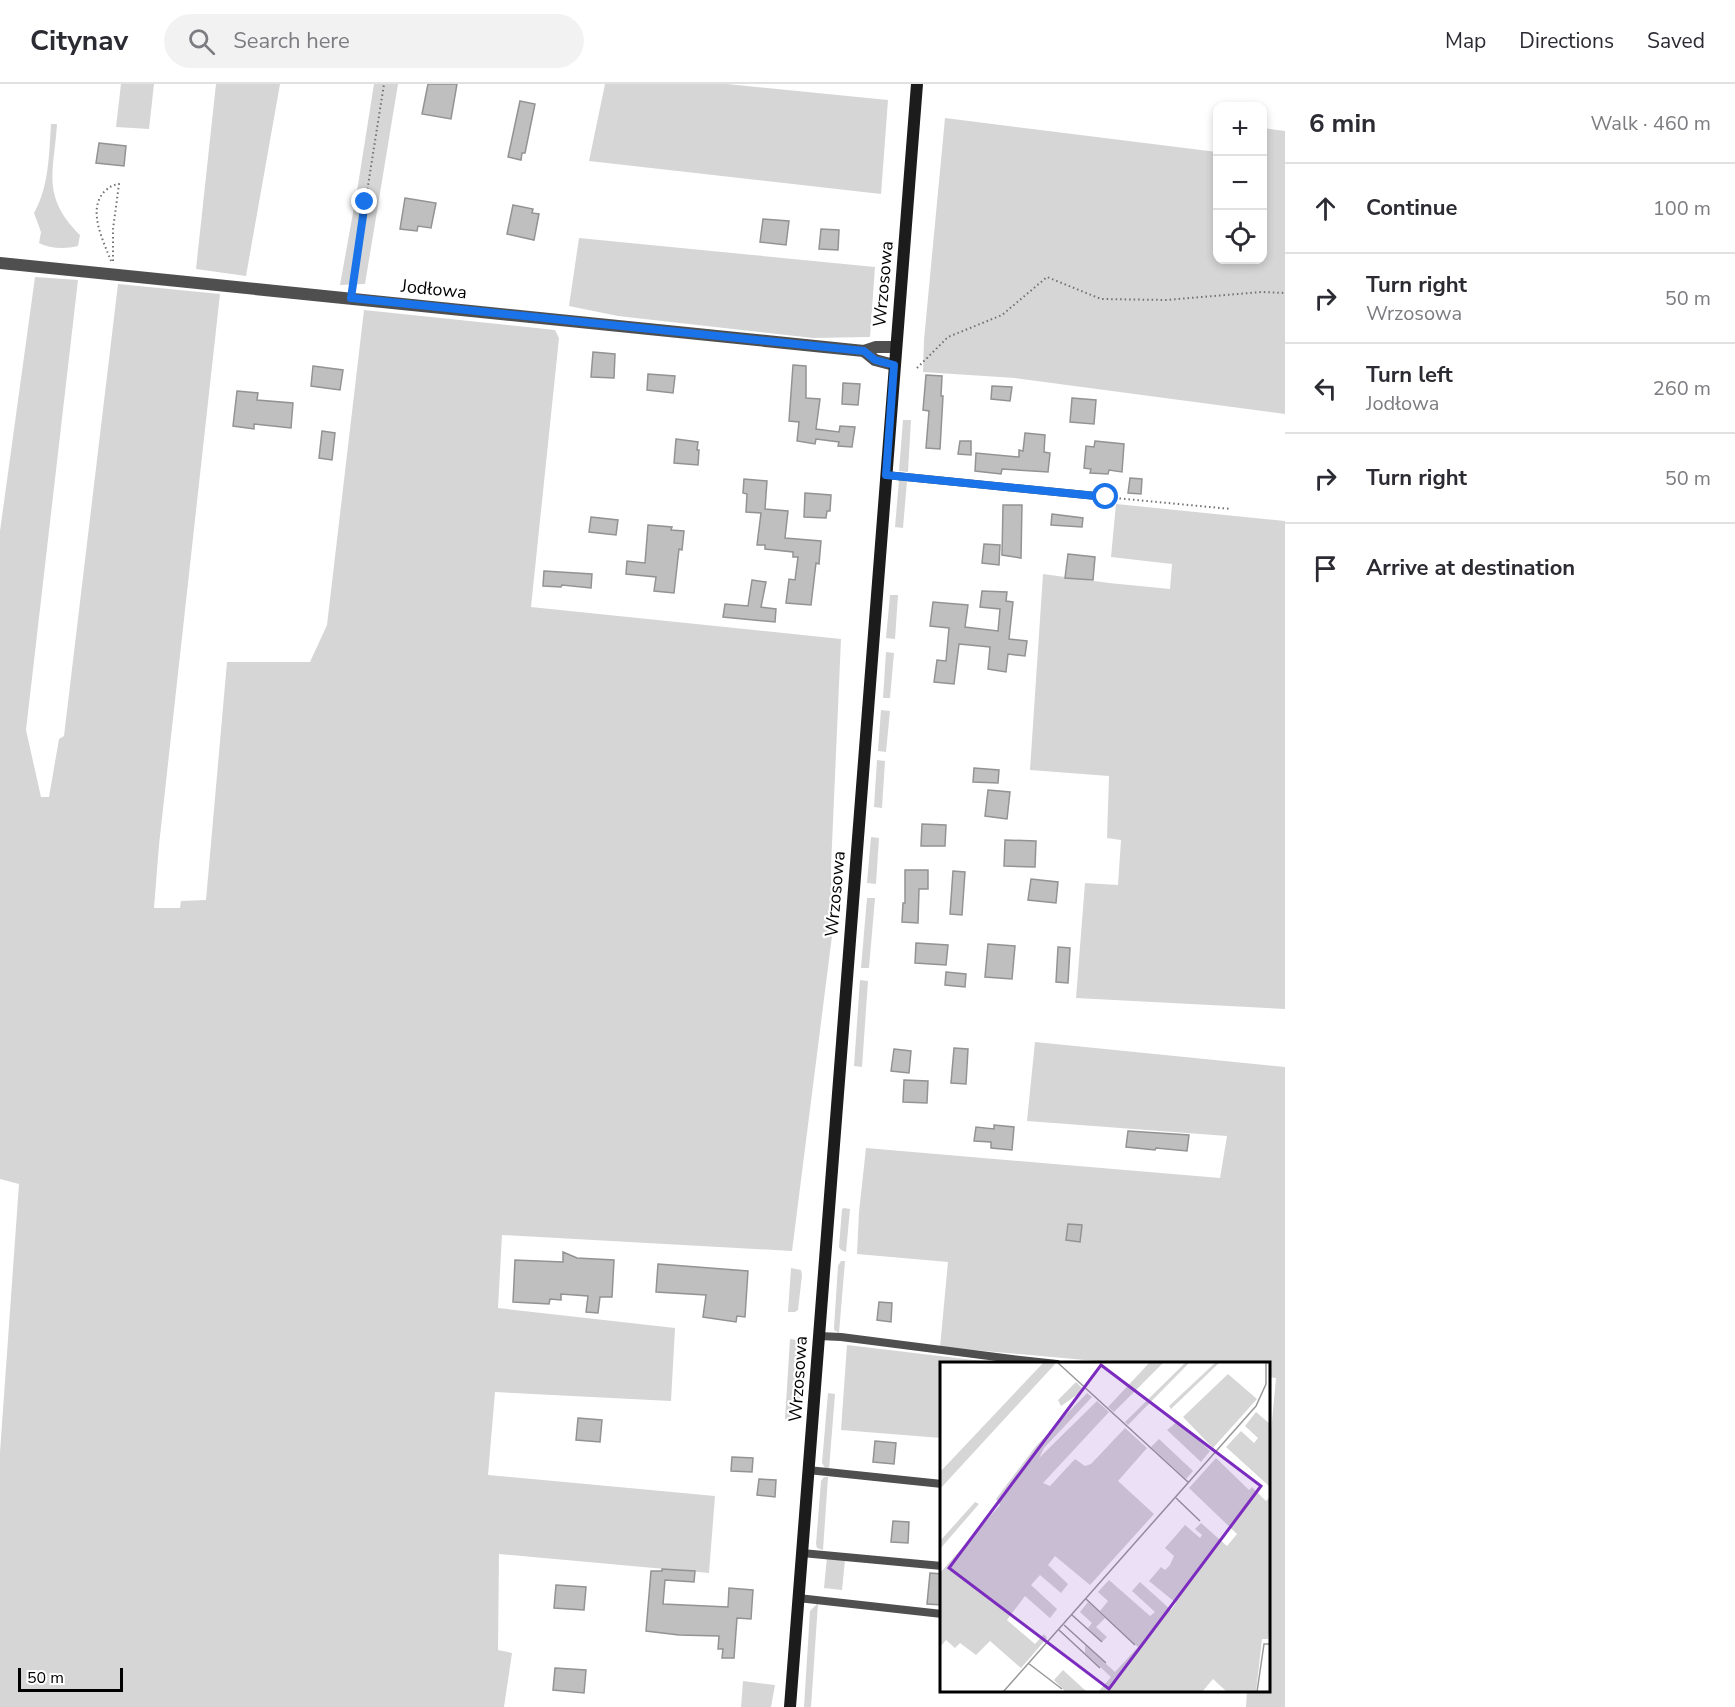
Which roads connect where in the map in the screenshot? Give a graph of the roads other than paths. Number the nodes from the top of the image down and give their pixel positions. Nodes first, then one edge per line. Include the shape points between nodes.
1 (917, 84) edge
2 (0, 263) edge
3 (896, 347) junction
4 (864, 351) junction
5 (894, 365) junction
6 (886, 475) junction
7 (1106, 497) road end
8 (819, 1336) junction
9 (1038, 1362) edge
10 (808, 1470) junction
11 (940, 1484) edge
12 (802, 1553) junction
13 (940, 1566) edge
14 (798, 1598) junction
15 (940, 1614) edge
16 (790, 1707) edge

1 - 3 main road, Wrzosowa
2 - 4 street, Jodłowa
3 - 4 street, Jodłowa
3 - 5 main road, Wrzosowa
4 - 5 street, Jodłowa via 875,360
5 - 6 main road, Wrzosowa
6 - 7 lane
6 - 8 main road, Wrzosowa
8 - 9 lane
8 - 10 main road, Wrzosowa
10 - 11 lane
10 - 12 main road, Wrzosowa
12 - 13 lane
12 - 14 main road, Wrzosowa
14 - 15 lane
14 - 16 main road, Wrzosowa

